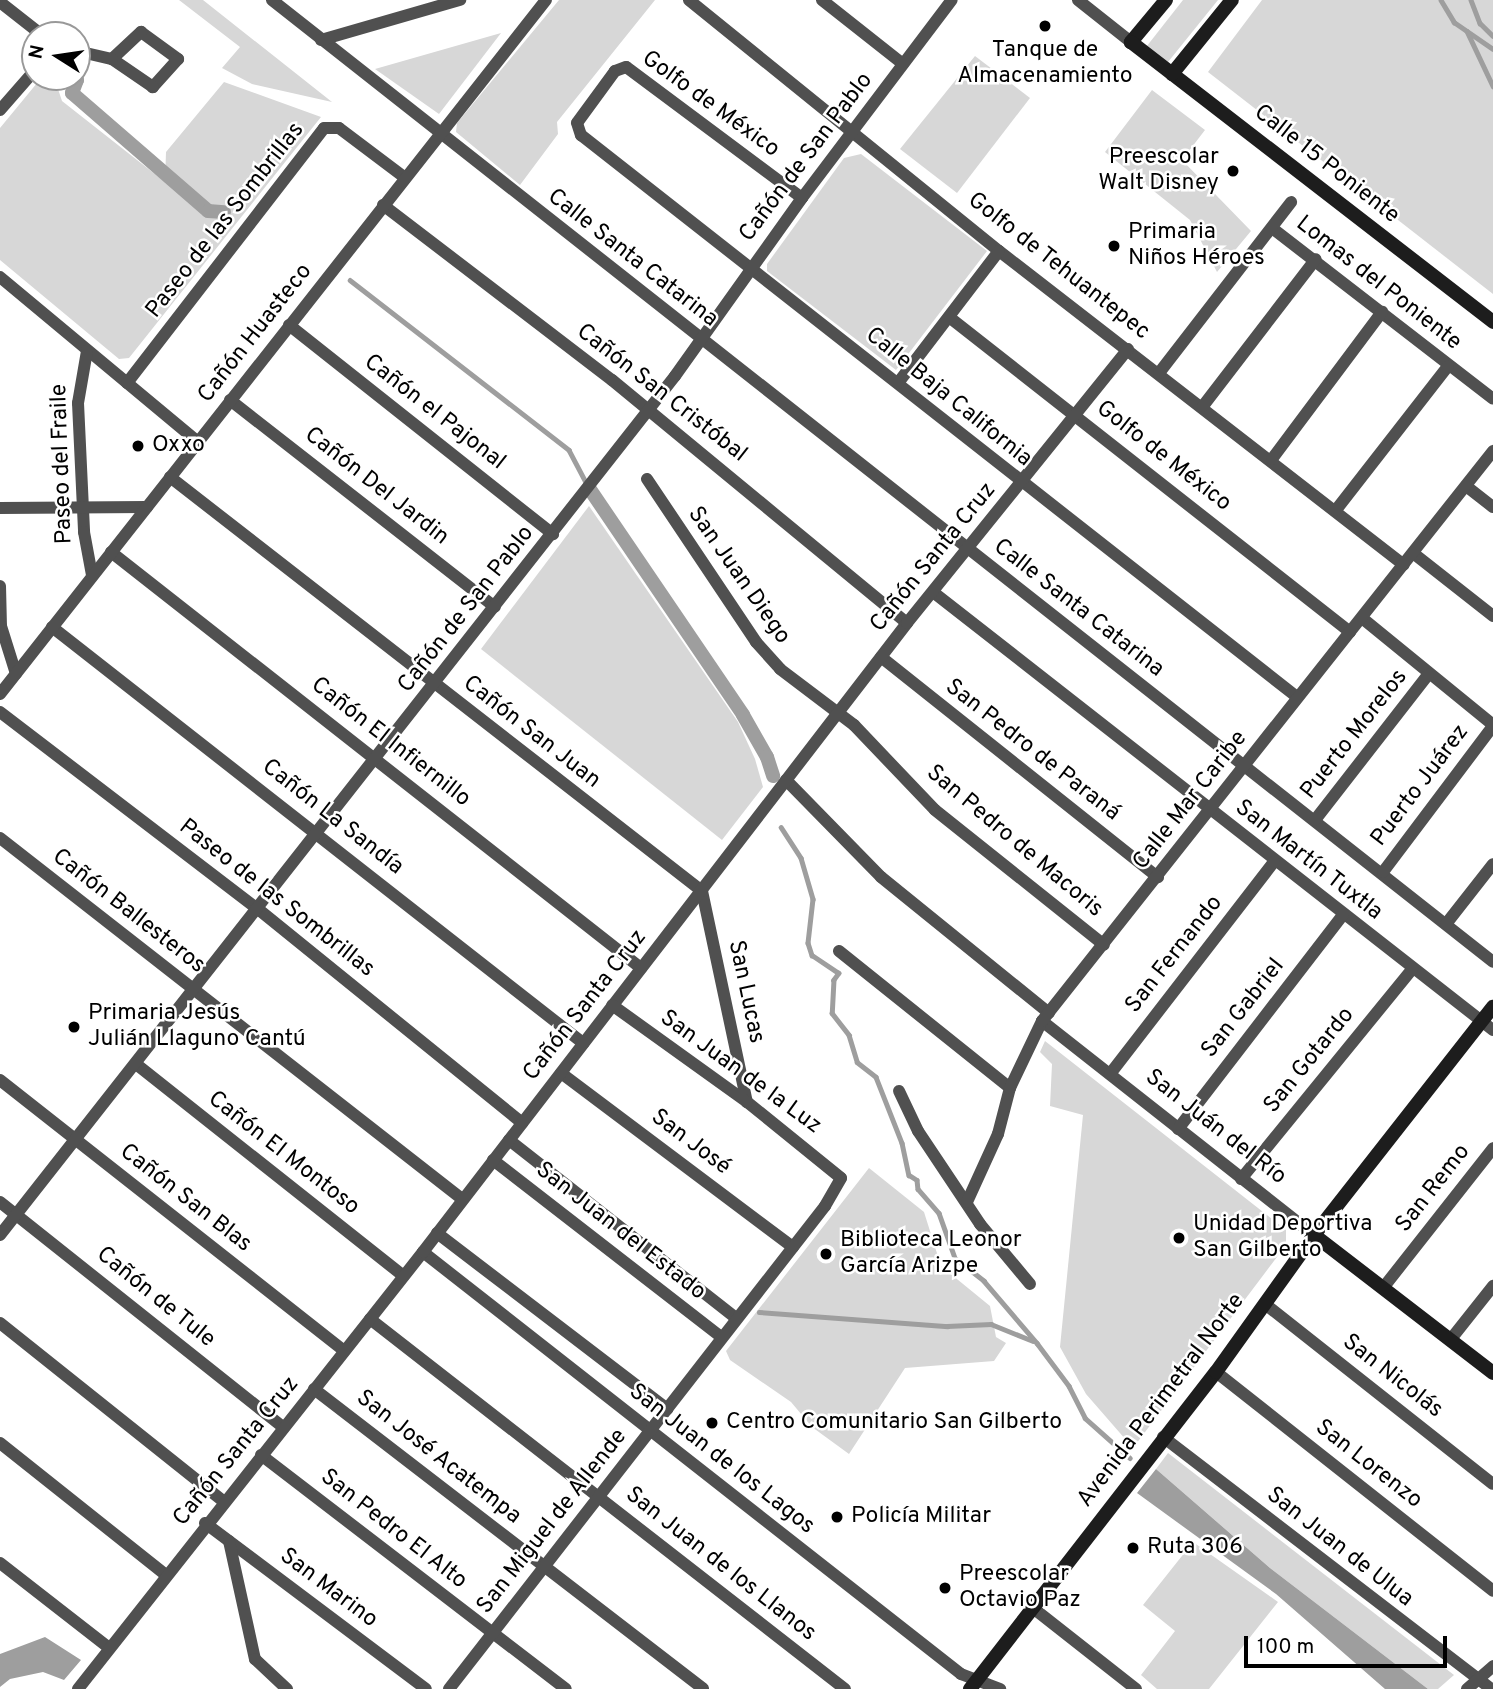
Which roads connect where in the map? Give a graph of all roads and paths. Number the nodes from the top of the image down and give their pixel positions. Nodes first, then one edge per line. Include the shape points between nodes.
1 (272, 0) edge
2 (460, 0) edge
3 (546, 0) edge
4 (689, 0) edge
5 (822, 0) edge
6 (952, 0) edge
7 (1078, 0) edge
8 (1166, 0) edge
9 (1232, 0) edge
10 (0, 2) edge
11 (24, 21) edge
12 (321, 40) junction
13 (1131, 42) junction
14 (91, 54) edge
15 (112, 59) junction
16 (903, 64) junction
17 (1172, 74) junction
18 (21, 86) edge
19 (0, 110) edge
20 (577, 128) joint
21 (853, 129) junction
22 (440, 132) junction
23 (404, 177) junction
24 (802, 198) junction
25 (1291, 202) dead end
26 (383, 205) junction
27 (1272, 228) junction
28 (999, 251) junction
29 (1315, 259) junction
30 (751, 269) junction
31 (0, 276) edge
32 (1382, 312) junction
33 (949, 317) junction
34 (1493, 322) edge
35 (289, 325) junction
36 (702, 341) junction
37 (1128, 349) junction
38 (87, 351) junction
39 (1448, 366) junction
40 (1159, 373) junction
41 (127, 383) junction
42 (898, 383) junction
43 (1493, 399) edge
44 (230, 400) junction
45 (1203, 406) junction
46 (647, 410) junction
47 (1076, 415) junction
48 (198, 442) junction
49 (1493, 451) edge
50 (1272, 459) junction
51 (170, 477) junction
52 (647, 479) dead end
53 (1022, 484) junction
54 (1466, 486) junction
55 (83, 506) junction
56 (147, 507) junction
57 (1493, 507) edge
58 (0, 508) edge
59 (1336, 510) junction
60 (553, 534) junction
61 (968, 550) junction
62 (111, 552) junction
63 (1413, 553) junction
64 (1404, 565) junction
65 (92, 576) junction
66 (0, 586) edge
67 (933, 592) junction
68 (495, 607) junction
69 (1493, 616) edge
70 (1362, 618) junction
71 (907, 623) junction
72 (52, 627) junction
73 (1350, 632) junction
74 (881, 657) junction
75 (16, 674) junction
76 (1428, 675) junction
77 (436, 686) junction
78 (0, 694) edge
79 (1297, 697) junction
80 (0, 712) edge
81 (836, 716) junction
82 (1493, 726) edge
83 (377, 759) junction
84 (1245, 766) junction
85 (786, 780) junction
86 (1209, 811) junction
87 (1315, 820) junction
88 (319, 833) junction
89 (0, 838) edge
90 (1274, 862) junction
91 (1493, 864) edge
92 (1382, 872) junction
93 (1158, 877) junction
94 (702, 891) junction
95 (258, 909) junction
96 (1343, 915) junction
97 (1446, 924) junction
98 (1104, 945) junction
99 (839, 951) dead end
100 (1493, 962) edge
101 (641, 968) junction
102 (1412, 969) junction
103 (194, 990) junction
104 (612, 1005) junction
105 (1493, 1007) edge
106 (1046, 1017) junction
107 (1487, 1026) edge
108 (583, 1043) junction
109 (136, 1065) junction
110 (561, 1073) junction
111 (1110, 1074) junction
112 (0, 1080) edge
113 (1010, 1088) junction
114 (899, 1091) dead end
115 (747, 1102) junction
116 (522, 1122) junction
117 (1178, 1129) junction
118 (75, 1139) junction
119 (509, 1140) junction
120 (1493, 1148) edge
121 (493, 1160) junction
122 (841, 1178) joint
123 (1241, 1179) junction
124 (462, 1199) junction
125 (0, 1202) edge
126 (967, 1202) junction
127 (16, 1214) junction
128 (437, 1233) junction
129 (0, 1235) edge
130 (1314, 1235) junction
131 (793, 1247) junction
132 (423, 1252) junction
133 (403, 1276) junction
134 (1030, 1284) dead end
135 (1493, 1286) edge
136 (1383, 1288) junction
137 (1265, 1304) junction
138 (736, 1318) junction
139 (370, 1319) junction
140 (0, 1323) edge
141 (721, 1337) junction
142 (1451, 1339) junction
143 (344, 1351) junction
144 (1216, 1372) junction
145 (1493, 1373) edge
146 (314, 1389) junction
147 (667, 1409) junction
148 (283, 1427) junction
149 (650, 1432) junction
150 (1163, 1437) junction
151 (0, 1443) edge
152 (261, 1455) junction
153 (1493, 1484) edge
154 (599, 1497) junction
155 (223, 1501) junction
156 (205, 1524) junction
157 (229, 1541) junction
158 (0, 1563) edge
159 (545, 1567) junction
160 (166, 1575) junction
161 (1493, 1591) edge
162 (1033, 1608) junction
163 (493, 1633) junction
164 (109, 1648) junction
165 (1493, 1666) edge
166 (1478, 1680) junction
167 (974, 1685) edge
168 (78, 1689) edge
169 (287, 1689) edge
170 (425, 1689) edge
171 (449, 1689) edge
172 (566, 1689) edge
173 (703, 1689) edge
174 (845, 1689) edge
175 (1000, 1689) edge
176 (1136, 1689) edge
177 (1467, 1689) edge
178 (1492, 1689) edge

1 - 12 street, Calle Santa Catarina
2 - 12 street
3 - 22 street, Cañón Huasteco
4 - 21 street, Golfo de Tehuantepec
5 - 16 street
6 - 16 street, Cañón de San Pablo
7 - 13 street
8 - 13 street
9 - 17 street
10 - 11 street
12 - 22 street, Calle Santa Catarina
13 - 17 street, Calle 15 Poniente
14 - 15 street
15 - 15 street via 150,87 178,59 141,32
16 - 21 street, Cañón de San Pablo
17 - 34 street, Calle 15 Poniente
18 - 19 street
20 - 24 street, Golfo de México via 579,118 615,71 626,67
20 - 30 street, Calle Baja California
21 - 24 street, Cañón de San Pablo
21 - 28 street, Golfo de Tehuantepec
22 - 23 street, Cañón Huasteco
22 - 36 street, Calle Santa Catarina
23 - 26 street, Cañón Huasteco
23 - 41 street, Paseo de las Sombrillas via 339,128 324,128
24 - 30 street, Cañón de San Pablo
25 - 27 street
26 - 35 street, Cañón Huasteco
26 - 46 street, Cañón San Cristóbal
27 - 29 street, Lomas del Poniente
27 - 40 street
28 - 33 street
28 - 37 street, Golfo de Tehuantepec
29 - 32 street, Lomas del Poniente
29 - 45 street
30 - 36 street, Cañón de San Pablo
30 - 42 street, Calle Baja California
31 - 38 street
32 - 39 street, Lomas del Poniente
32 - 50 street
33 - 42 street
33 - 47 street, Golfo de México
35 - 44 street, Cañón Huasteco
35 - 60 street, Cañón el Pajonal
36 - 46 street, Cañón de San Pablo
36 - 61 street, Calle Santa Catarina
37 - 40 street, Golfo de Tehuantepec
37 - 47 street, Cañón Santa Cruz
38 - 41 street
38 - 55 street, Paseo del Fraile via 78,403
39 - 43 street, Lomas del Poniente
39 - 59 street
40 - 45 street, Golfo de Tehuantepec
41 - 48 street
42 - 53 street, Calle Baja California
44 - 48 street, Cañón Huasteco
44 - 68 street, Cañón Del Jardin
45 - 50 street, Golfo de Tehuantepec
46 - 60 street, Cañón de San Pablo
46 - 71 street, Cañón San Cristóbal
47 - 53 street, Cañón Santa Cruz
47 - 73 street, Golfo de México
48 - 51 street, Cañón Huasteco
49 - 54 street, Calle Mar Caribe
50 - 59 street, Golfo de Tehuantepec
51 - 56 street, Cañón Huasteco
51 - 77 street, Cañón San Juan
52 - 81 street, San Juan Diego via 761,649
53 - 61 street, Cañón Santa Cruz
53 - 79 street, Calle Baja California
54 - 57 street
54 - 63 street, Calle Mar Caribe
55 - 56 street
55 - 58 street
55 - 65 street, Paseo del Fraile
56 - 62 street, Cañón Huasteco
59 - 64 street, Golfo de Tehuantepec
60 - 68 street, Cañón de San Pablo
61 - 67 street, Cañón Santa Cruz
61 - 84 street, Calle Santa Catarina
62 - 65 street, Cañón Huasteco
62 - 83 street, Cañón El Infiernillo
63 - 64 street, Calle Mar Caribe
63 - 69 street
64 - 70 street, Calle Mar Caribe
65 - 72 street, Cañón Huasteco
66 - 75 street via 1,626
67 - 71 street, Cañón Santa Cruz
67 - 86 street, San Martín Tuxtla
68 - 77 street, Cañón de San Pablo
70 - 73 street, Calle Mar Caribe
70 - 76 street
71 - 74 street, Cañón Santa Cruz
72 - 75 street, Cañón Huasteco
72 - 88 street, Cañón La Sandía
73 - 79 street, Calle Mar Caribe
74 - 81 street, Cañón Santa Cruz
74 - 93 street, San Pedro de Paraná
75 - 78 street, Cañón Huasteco
76 - 82 street
76 - 87 street, Puerto Morelos
77 - 83 street, Cañón de San Pablo
77 - 94 street, Cañón San Juan
79 - 84 street, Calle Mar Caribe
80 - 95 street, Paseo de las Sombrillas
81 - 85 street, Cañón Santa Cruz
81 - 98 street, San Pedro de Macoris via 854,725 935,810
82 - 92 street, Puerto Juárez
83 - 88 street, Cañón de San Pablo
83 - 101 street, Cañón El Infiernillo
84 - 86 street, Calle Mar Caribe
84 - 87 street, Calle Santa Catarina
85 - 94 street, Cañón Santa Cruz
85 - 106 street, San Juán del Río via 881,877
86 - 90 street, San Martín Tuxtla
86 - 93 street, Calle Mar Caribe
87 - 92 street, Calle Santa Catarina
88 - 95 street, Cañón de San Pablo
88 - 108 street, Cañón La Sandía
89 - 103 street, Cañón Ballesteros
90 - 96 street, San Martín Tuxtla
90 - 111 street, San Fernando
91 - 97 street
92 - 97 street, Calle Santa Catarina
93 - 98 street, Calle Mar Caribe
94 - 101 street, Cañón Santa Cruz
94 - 115 street, San Lucas
95 - 103 street, Cañón de San Pablo
95 - 116 street, Paseo de las Sombrillas
96 - 102 street, San Martín Tuxtla
96 - 117 street, San Gabriel
97 - 100 street, Calle Santa Catarina
98 - 106 street, Calle Mar Caribe
99 - 113 street
101 - 104 street, Cañón Santa Cruz
102 - 107 street, San Martín Tuxtla
102 - 123 street, San Gotardo
103 - 109 street, Cañón de San Pablo
103 - 124 street, Cañón Ballesteros
104 - 108 street, Cañón Santa Cruz
104 - 115 street, San Juan de la Luz
105 - 107 street, Avenida Perimetral Norte
106 - 111 street, San Juán del Río
106 - 113 street, Calle Mar Caribe
107 - 130 street, Avenida Perimetral Norte
108 - 110 street, Cañón Santa Cruz
109 - 118 street, Cañón de San Pablo
109 - 133 street, Cañón El Montoso
110 - 116 street, Cañón Santa Cruz
110 - 131 street, San José
111 - 117 street, San Juán del Río
112 - 118 street, Cañón San Blas
113 - 126 street, Calle Mar Caribe via 998,1133
114 - 126 street via 918,1131
115 - 122 street, San Juan de la Luz
116 - 119 street, Cañón Santa Cruz
117 - 123 street, San Juán del Río
118 - 127 street, Cañón de San Pablo
118 - 143 street, Cañón San Blas
119 - 121 street, Cañón Santa Cruz
119 - 138 street, San Juan del Estado
120 - 136 street, San Remo
121 - 124 street, Cañón Santa Cruz
121 - 141 street, San Juan del Estado
122 - 131 street, San Miguel de Allende
123 - 130 street, San Juán del Río
124 - 128 street, Cañón Santa Cruz
125 - 127 street, Cañón de Tule
126 - 134 street
127 - 129 street, Cañón de San Pablo
127 - 148 street, Cañón de Tule
128 - 132 street, Cañón Santa Cruz
128 - 147 street, San Juan de los Lagos
130 - 136 street, San Juán del Río
130 - 137 street, Avenida Perimetral Norte
131 - 138 street, San Miguel de Allende
132 - 133 street, Cañón Santa Cruz
132 - 149 street, San Juan de los Lagos
133 - 139 street, Cañón Santa Cruz
135 - 142 street
136 - 142 street, San Juán del Río
137 - 144 street, Avenida Perimetral Norte
137 - 153 street, San Nicolás
138 - 141 street, San Miguel de Allende
139 - 143 street, Cañón Santa Cruz
139 - 154 street, San Juan de los Llanos
140 - 155 street
141 - 147 street, San Miguel de Allende
142 - 145 street, San Juán del Río
143 - 146 street, Cañón Santa Cruz
144 - 150 street, Avenida Perimetral Norte
144 - 161 street, San Lorenzo
146 - 148 street, Cañón Santa Cruz
146 - 159 street, San José Acatempa
147 - 149 street, San Miguel de Allende
148 - 152 street, Cañón Santa Cruz
149 - 154 street, San Miguel de Allende
149 - 167 street, San Juan de los Lagos
150 - 162 street, Avenida Perimetral Norte
150 - 166 street, San Juan de Ulua
151 - 160 street
152 - 155 street, Cañón Santa Cruz
152 - 163 street, San Pedro El Alto
154 - 159 street, San Miguel de Allende
154 - 174 street, San Juan de los Llanos
155 - 156 street, Cañón Santa Cruz
156 - 157 street, San Marino
156 - 160 street, Cañón Santa Cruz
157 - 169 street via 255,1659
157 - 170 street, San Marino
158 - 164 street
159 - 163 street, San Miguel de Allende
159 - 173 street, San José Acatempa
160 - 164 street, Cañón Santa Cruz
162 - 167 street, Avenida Perimetral Norte
162 - 176 street
163 - 171 street, San Miguel de Allende
163 - 172 street, San Pedro El Alto
164 - 168 street, Cañón Santa Cruz
165 - 166 street
166 - 177 street
166 - 178 street, San Juan de Ulua
167 - 175 street, San Juan de los Lagos

